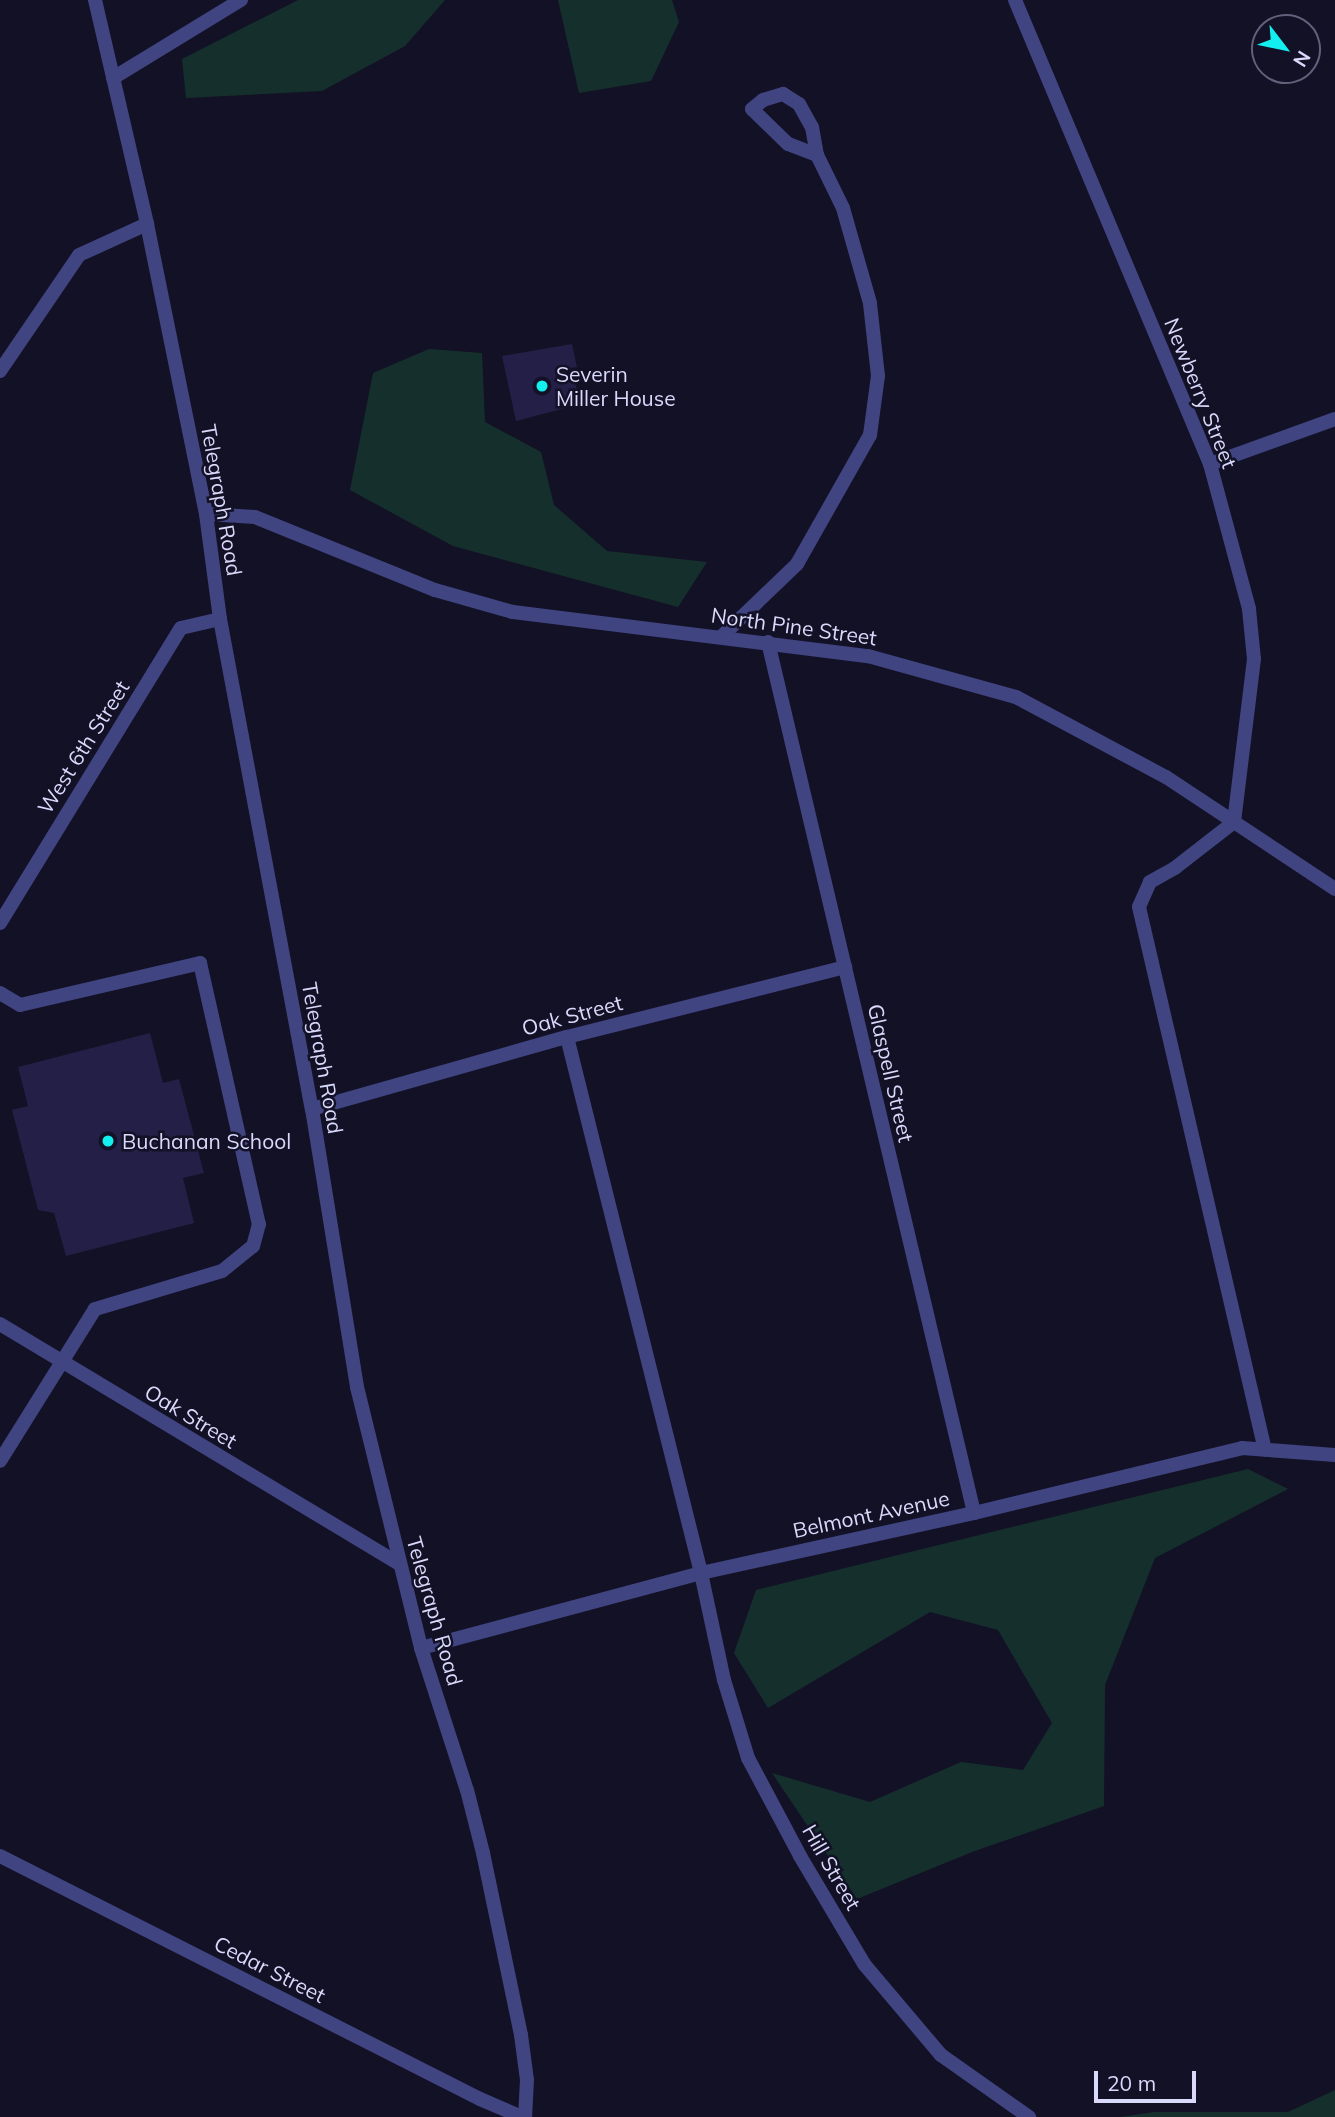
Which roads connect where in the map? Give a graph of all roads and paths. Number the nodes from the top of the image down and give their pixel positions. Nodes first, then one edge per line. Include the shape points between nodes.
1 (95, 0) edge
2 (241, 0) edge
3 (1015, 0) edge
4 (113, 78) junction
5 (817, 155) junction
6 (147, 224) junction
7 (0, 371) edge
8 (1335, 419) edge
9 (1210, 464) junction
10 (206, 514) junction
11 (220, 619) junction
12 (722, 636) junction
13 (768, 642) junction
14 (1234, 822) junction
15 (1335, 889) edge
16 (0, 923) edge
17 (845, 967) junction
18 (0, 993) edge
19 (567, 1037) junction
20 (312, 1109) junction
21 (0, 1324) edge
22 (64, 1364) junction
23 (1265, 1450) junction
24 (1335, 1455) edge
25 (0, 1461) edge
26 (974, 1513) junction
27 (398, 1563) junction
28 (701, 1573) junction
29 (421, 1648) junction
30 (0, 1856) edge
31 (524, 2117) edge
32 (1029, 2117) edge

1 - 4 street, Telegraph Road
2 - 4 street
3 - 9 street, Newberry Street
4 - 6 street, Telegraph Road
5 - 5 street via 812,127 799,104 783,94 752,109 788,144
5 - 12 street via 843,208 870,303 878,376 870,435 797,564
6 - 7 street via 79,255
6 - 10 street, Telegraph Road
8 - 9 street
9 - 14 street, Newberry Street via 1249,609 1254,659
10 - 11 street, Telegraph Road
10 - 12 street, North Pine Street via 255,517 435,590 513,612
11 - 16 street, West 6th Street via 181,628
11 - 20 street, Telegraph Road
12 - 13 street, North Pine Street
13 - 14 street, North Pine Street via 868,656 1016,697 1166,777
13 - 17 street, Glaspell Street
14 - 15 street, North Pine Street
14 - 23 street via 1150,882 1139,907
17 - 19 street, Oak Street
17 - 26 street, Glaspell Street
18 - 22 street via 20,1005 200,963 259,1224 253,1246 222,1271 95,1309
19 - 20 street, Oak Street
19 - 28 street, Hill Street
20 - 27 street, Telegraph Road via 357,1387
21 - 22 street, Oak Street
22 - 25 street
22 - 27 street, Oak Street
23 - 24 street, Belmont Avenue
23 - 26 street, Belmont Avenue via 1242,1448
26 - 28 street, Belmont Avenue
27 - 29 street, Telegraph Road
28 - 29 street, Belmont Avenue
28 - 32 street, Hill Street via 724,1680 748,1758 864,1964 941,2055
29 - 31 street, Telegraph Road via 483,1853 521,2035 527,2080
30 - 31 street, Cedar Street via 480,2099

